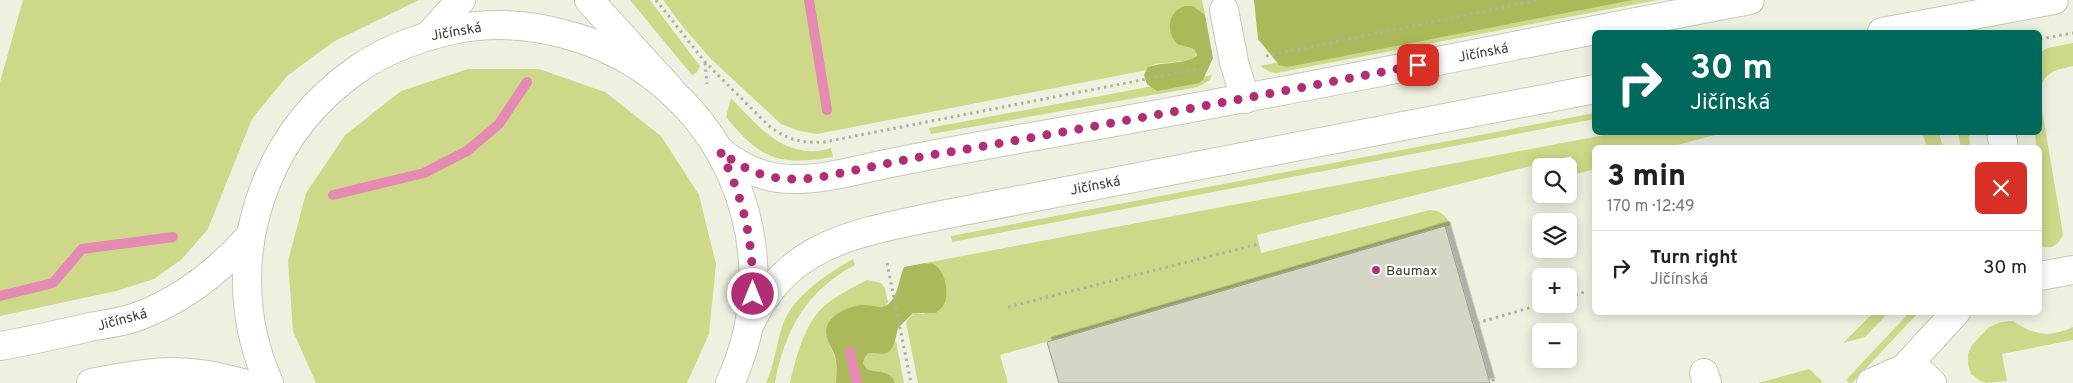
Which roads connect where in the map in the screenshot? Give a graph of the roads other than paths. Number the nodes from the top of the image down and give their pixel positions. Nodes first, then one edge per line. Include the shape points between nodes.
1 (461, 0) edge
2 (590, 0) edge
3 (1750, 0) edge
4 (2054, 0) edge
5 (1224, 10) dead end
6 (1981, 16) edge
7 (1595, 30) edge
8 (1894, 30) edge
9 (1592, 31) edge
10 (429, 35) junction
11 (670, 89) junction
12 (1592, 90) edge
13 (1245, 98) junction
14 (720, 151) junction
15 (250, 236) junction
16 (2073, 270) edge
17 (2042, 276) edge
18 (1953, 315) edge
19 (750, 324) junction
20 (0, 346) edge
21 (1906, 371) edge
22 (735, 377) edge
23 (91, 383) edge
24 (242, 383) edge
25 (269, 383) edge
26 (1871, 383) edge
27 (1932, 383) edge

1 - 10 main road
2 - 11 main road
3 - 7 main road, Jičínská
4 - 6 main road
5 - 13 main road
6 - 8 main road
9 - 13 main road, Jičínská
10 - 11 main road, Jičínská via 472,26 514,25 557,31 598,44 636,64
10 - 15 main road, Jičínská via 396,47 365,64 311,109 289,137 272,168 258,201
11 - 14 main road, Jičínská
12 - 19 main road, Jičínská via 858,234 832,244 791,267 760,302
13 - 14 main road, Jičínská via 815,178 792,179 751,171
14 - 19 main road, Jičínská via 740,196 750,235 753,294
15 - 20 main road, Jičínská via 208,278 162,306 137,317
15 - 25 main road, Jičínská via 247,302 252,335
16 - 17 main road
18 - 21 main road
19 - 22 main road, Jičínská
21 - 26 main road
21 - 27 main road
23 - 24 main road via 160,371 219,376

